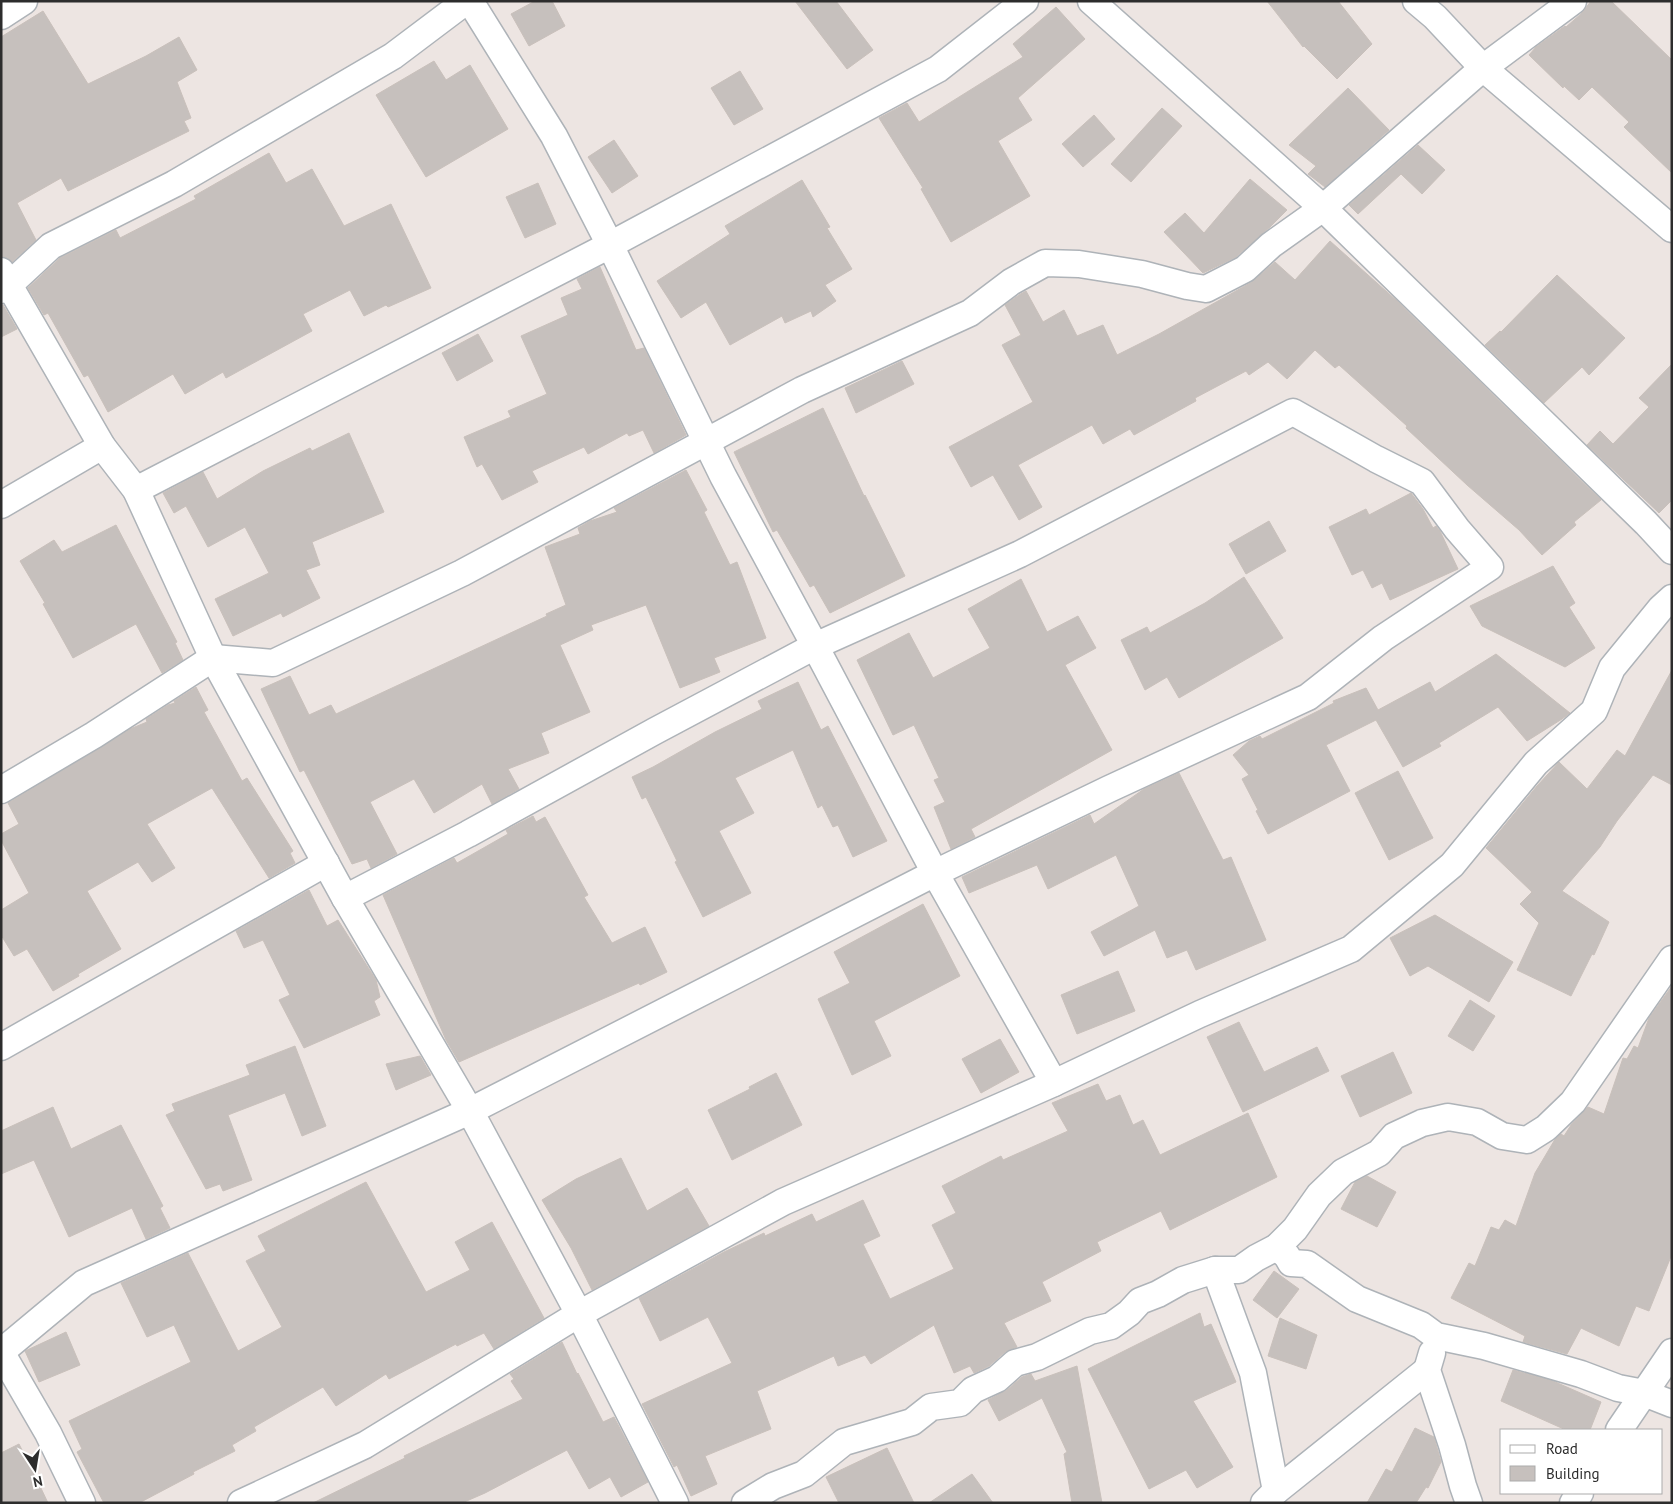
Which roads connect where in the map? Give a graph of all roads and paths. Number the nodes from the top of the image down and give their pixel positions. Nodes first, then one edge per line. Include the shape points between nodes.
1 (24, 1) edge
2 (466, 1) edge
3 (470, 1) edge
4 (1025, 1) edge
5 (1091, 1) edge
6 (1416, 1) edge
7 (1573, 1) edge
8 (1, 16) edge
9 (1483, 68) junction
10 (1323, 208) junction
11 (1672, 230) edge
12 (610, 244) junction
13 (4, 282) edge
14 (705, 442) junction
15 (102, 446) junction
16 (136, 490) junction
17 (1, 505) edge
18 (1672, 550) edge
19 (1672, 598) edge
20 (815, 646) junction
21 (213, 658) junction
22 (1, 790) edge
23 (326, 863) junction
24 (935, 874) junction
25 (346, 898) junction
26 (1672, 959) edge
27 (1, 1047) edge
28 (1054, 1083) junction
29 (470, 1111) junction
30 (1277, 1247) junction
31 (1215, 1270) junction
32 (579, 1314) junction
33 (1436, 1336) junction
34 (1, 1352) edge
35 (1672, 1352) edge
36 (1427, 1370) junction
37 (1644, 1394) junction
38 (1672, 1404) edge
39 (1620, 1429) edge
40 (1270, 1497) edge
41 (82, 1503) edge
42 (241, 1503) edge
43 (675, 1503) edge
44 (745, 1503) edge
45 (1469, 1503) edge

1 - 8 street
2 - 13 street via 393,56 174,184 51,246
3 - 12 street via 554,136
4 - 12 street via 938,69
5 - 10 street
6 - 9 street
7 - 9 street
9 - 10 street
9 - 11 street
10 - 14 street via 1271,245 1245,269 1206,289 1142,274 1079,264 1045,263 1011,282 970,313 802,390
10 - 18 street
12 - 14 street
12 - 16 street
13 - 15 street
14 - 20 street
14 - 21 street via 462,573 272,663
15 - 16 street
15 - 17 street
16 - 21 street
19 - 28 street via 1612,668 1594,711 1536,762 1452,864 1351,949 1200,1014
20 - 24 street
20 - 24 street via 1020,554 1293,412 1376,460 1422,482 1490,567 1383,638 1308,697
20 - 25 street
21 - 22 street
21 - 23 street
23 - 25 street
23 - 27 street
24 - 28 street
24 - 29 street
25 - 29 street
26 - 30 street via 1573,1102 1546,1128 1527,1140 1502,1136 1477,1122 1448,1117 1422,1123 1394,1136 1379,1153 1343,1172 1319,1195 1295,1229
28 - 32 street via 783,1202
29 - 32 street
29 - 34 street via 84,1283
30 - 31 street via 1239,1270
30 - 33 street via 1291,1263 1307,1264 1357,1299 1421,1325
31 - 40 street via 1253,1373
31 - 44 street via 1183,1280 1140,1301 1111,1326 1090,1331 1036,1357 1015,1363 997,1379 973,1390 960,1403 931,1407 912,1422 844,1442 804,1474
32 - 42 street via 365,1444
32 - 43 street
33 - 36 street
33 - 37 street via 1484,1346
34 - 41 street via 48,1433
35 - 37 street
36 - 40 street
36 - 45 street
37 - 38 street
37 - 39 street

